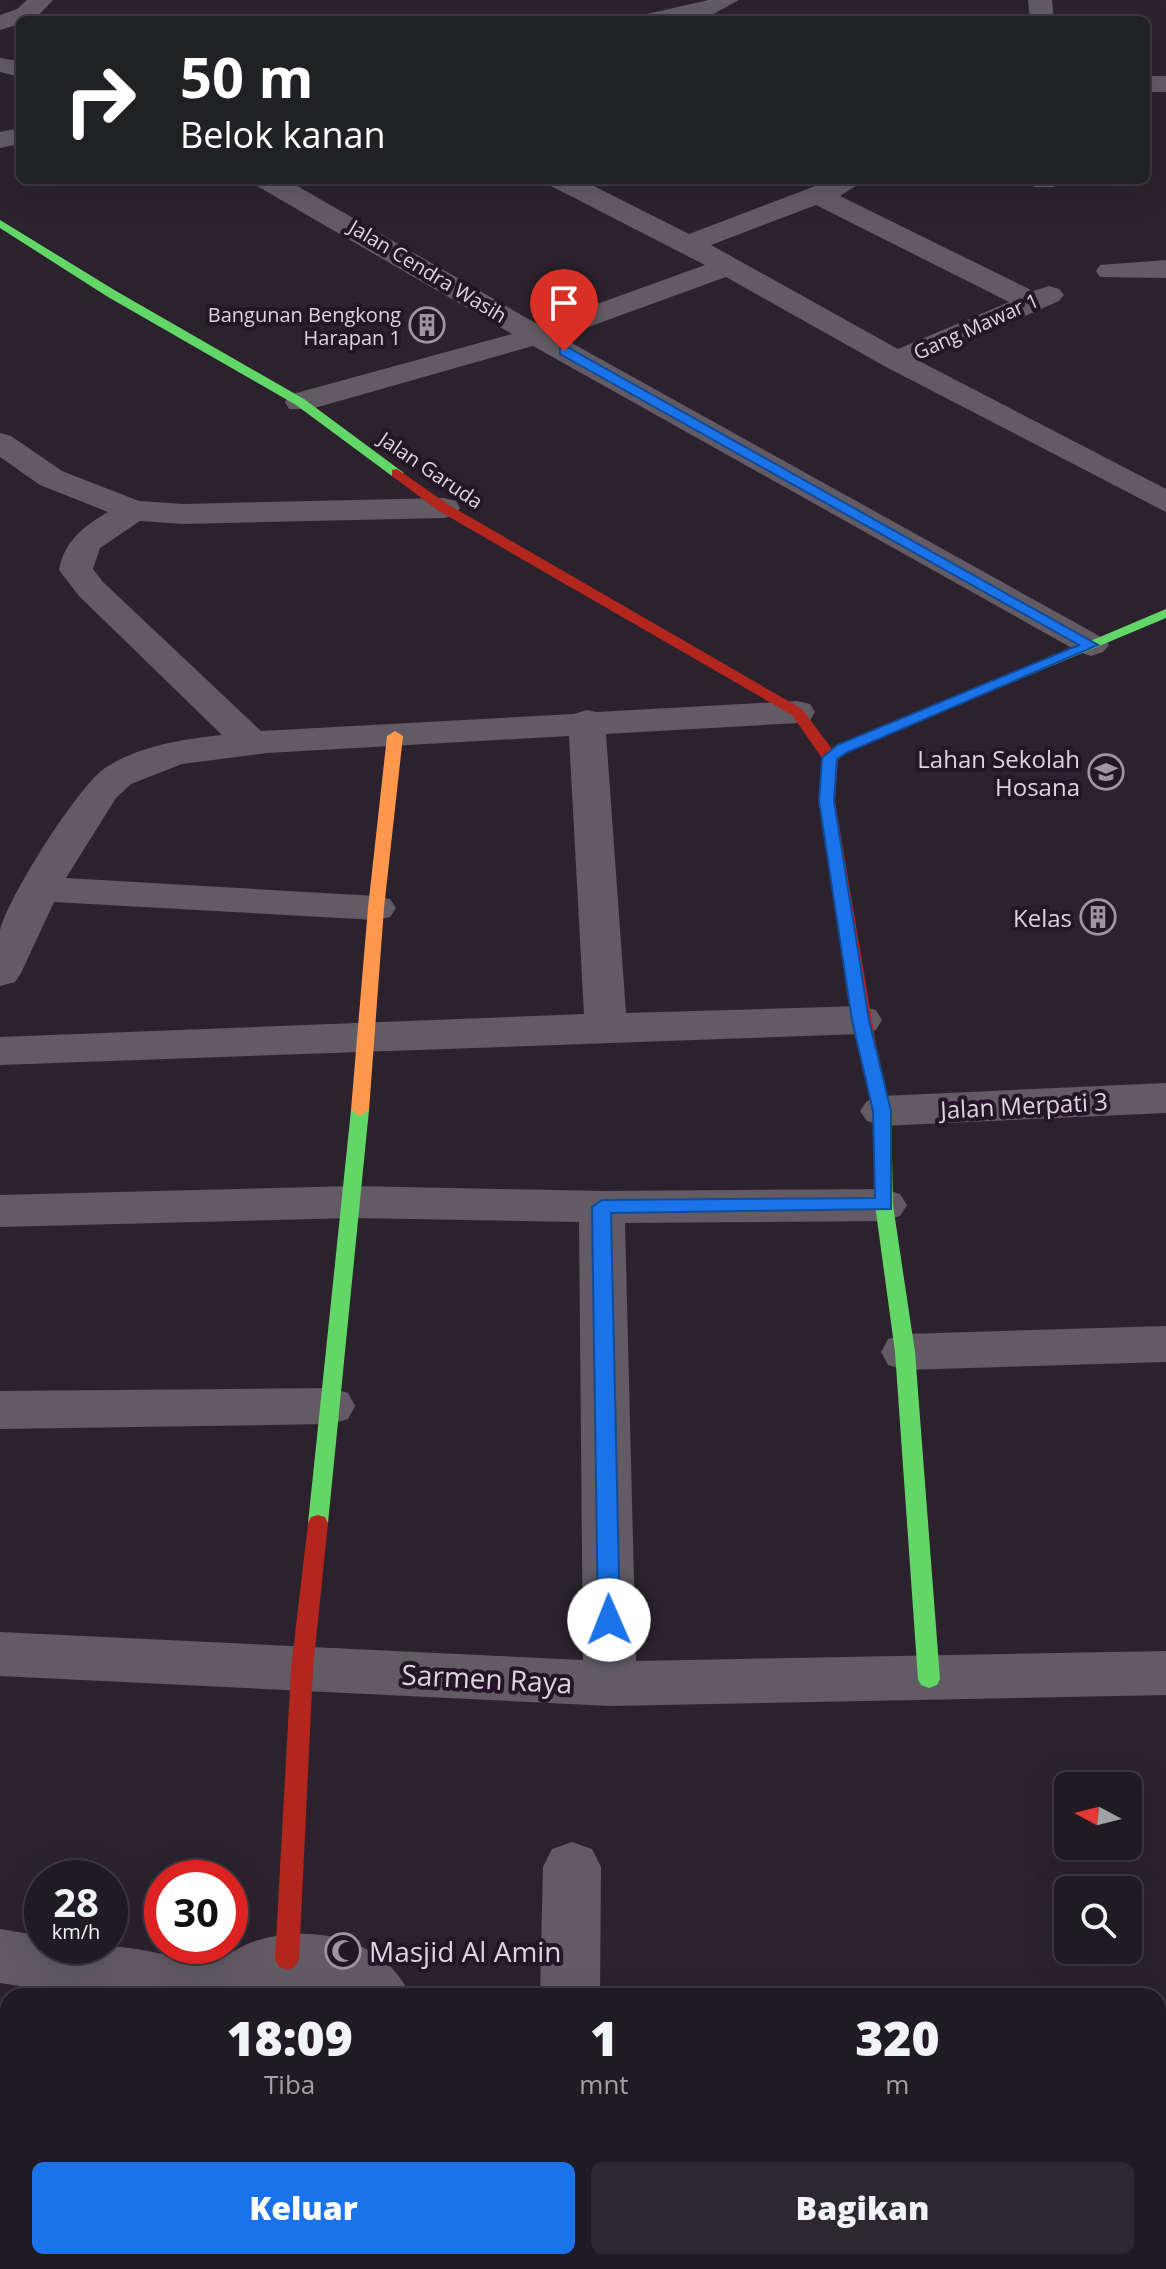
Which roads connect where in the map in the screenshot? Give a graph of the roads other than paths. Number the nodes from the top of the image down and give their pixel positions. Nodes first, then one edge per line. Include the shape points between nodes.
1 (41, 0) edge
2 (727, 0) edge
3 (20, 16) edge
4 (674, 16) edge
5 (274, 184) edge
6 (569, 184) edge
7 (845, 184) edge
8 (817, 195) junction
9 (0, 223) edge
10 (688, 244) junction
11 (730, 266) junction
12 (1166, 269) edge
13 (1110, 271) dead end
14 (537, 336) junction
15 (897, 361) junction
16 (300, 402) junction
17 (0, 443) edge
18 (1166, 502) edge
19 (444, 508) junction
20 (134, 511) junction
21 (1166, 613) edge
22 (1091, 645) junction
23 (797, 712) junction
24 (587, 721) junction
25 (395, 736) junction
26 (254, 745) junction
27 (830, 758) junction
28 (40, 889) junction
29 (376, 908) junction
30 (0, 973) edge
31 (861, 1020) junction
32 (606, 1027) junction
33 (365, 1037) junction
34 (0, 1051) edge
35 (1166, 1098) edge
36 (882, 1111) junction
37 (353, 1202) junction
38 (884, 1205) junction
39 (602, 1207) junction
40 (0, 1211) edge
41 (1166, 1344) edge
42 (905, 1352) junction
43 (331, 1406) junction
44 (0, 1410) edge
45 (0, 1654) edge
46 (302, 1669) junction
47 (1166, 1673) edge
48 (929, 1679) junction
49 (610, 1684) junction
50 (572, 1867) dead end
51 (0, 1956) edge
52 (287, 1959) junction
53 (189, 1988) edge
54 (226, 1988) edge
55 (375, 1988) edge
56 (570, 1988) edge

1 - 3 street
2 - 4 street via 708,10
5 - 14 street, Jalan Cendra Wasih
6 - 10 street
7 - 8 street
8 - 10 street
8 - 15 street, Gang Mawar 1 via 1043,297
9 - 16 street, Jalan Garuda
10 - 11 street
11 - 14 street
11 - 15 street
12 - 13 street
14 - 16 street
14 - 22 street, Jalan Cendra Wasih
15 - 18 street
16 - 19 street, Jalan Garuda
17 - 20 street via 51,478
19 - 20 street
19 - 23 street, Jalan Garuda
20 - 26 street via 85,542 76,554 76,570
21 - 22 street
22 - 27 street via 843,748
23 - 24 street
23 - 27 street, Jalan Garuda
24 - 25 street
24 - 32 street
25 - 26 street
25 - 29 street
26 - 28 street via 172,754 115,778 99,793
27 - 31 street via 827,801
28 - 29 street
28 - 30 street
29 - 33 street
31 - 32 street
31 - 36 street
32 - 33 street
33 - 34 street
33 - 37 street
35 - 36 street, Jalan Merpati 3
36 - 38 street
37 - 39 street
37 - 40 street
37 - 43 street
38 - 39 street
38 - 42 street
39 - 49 street
41 - 42 street
42 - 48 street
43 - 44 street
43 - 46 street
45 - 46 street, Sarmen Raya
46 - 49 street, Sarmen Raya
46 - 52 street
47 - 48 street, Sarmen Raya
48 - 49 street, Sarmen Raya
50 - 56 street
51 - 53 street
52 - 54 street via 250,1970
52 - 55 street via 346,1967

